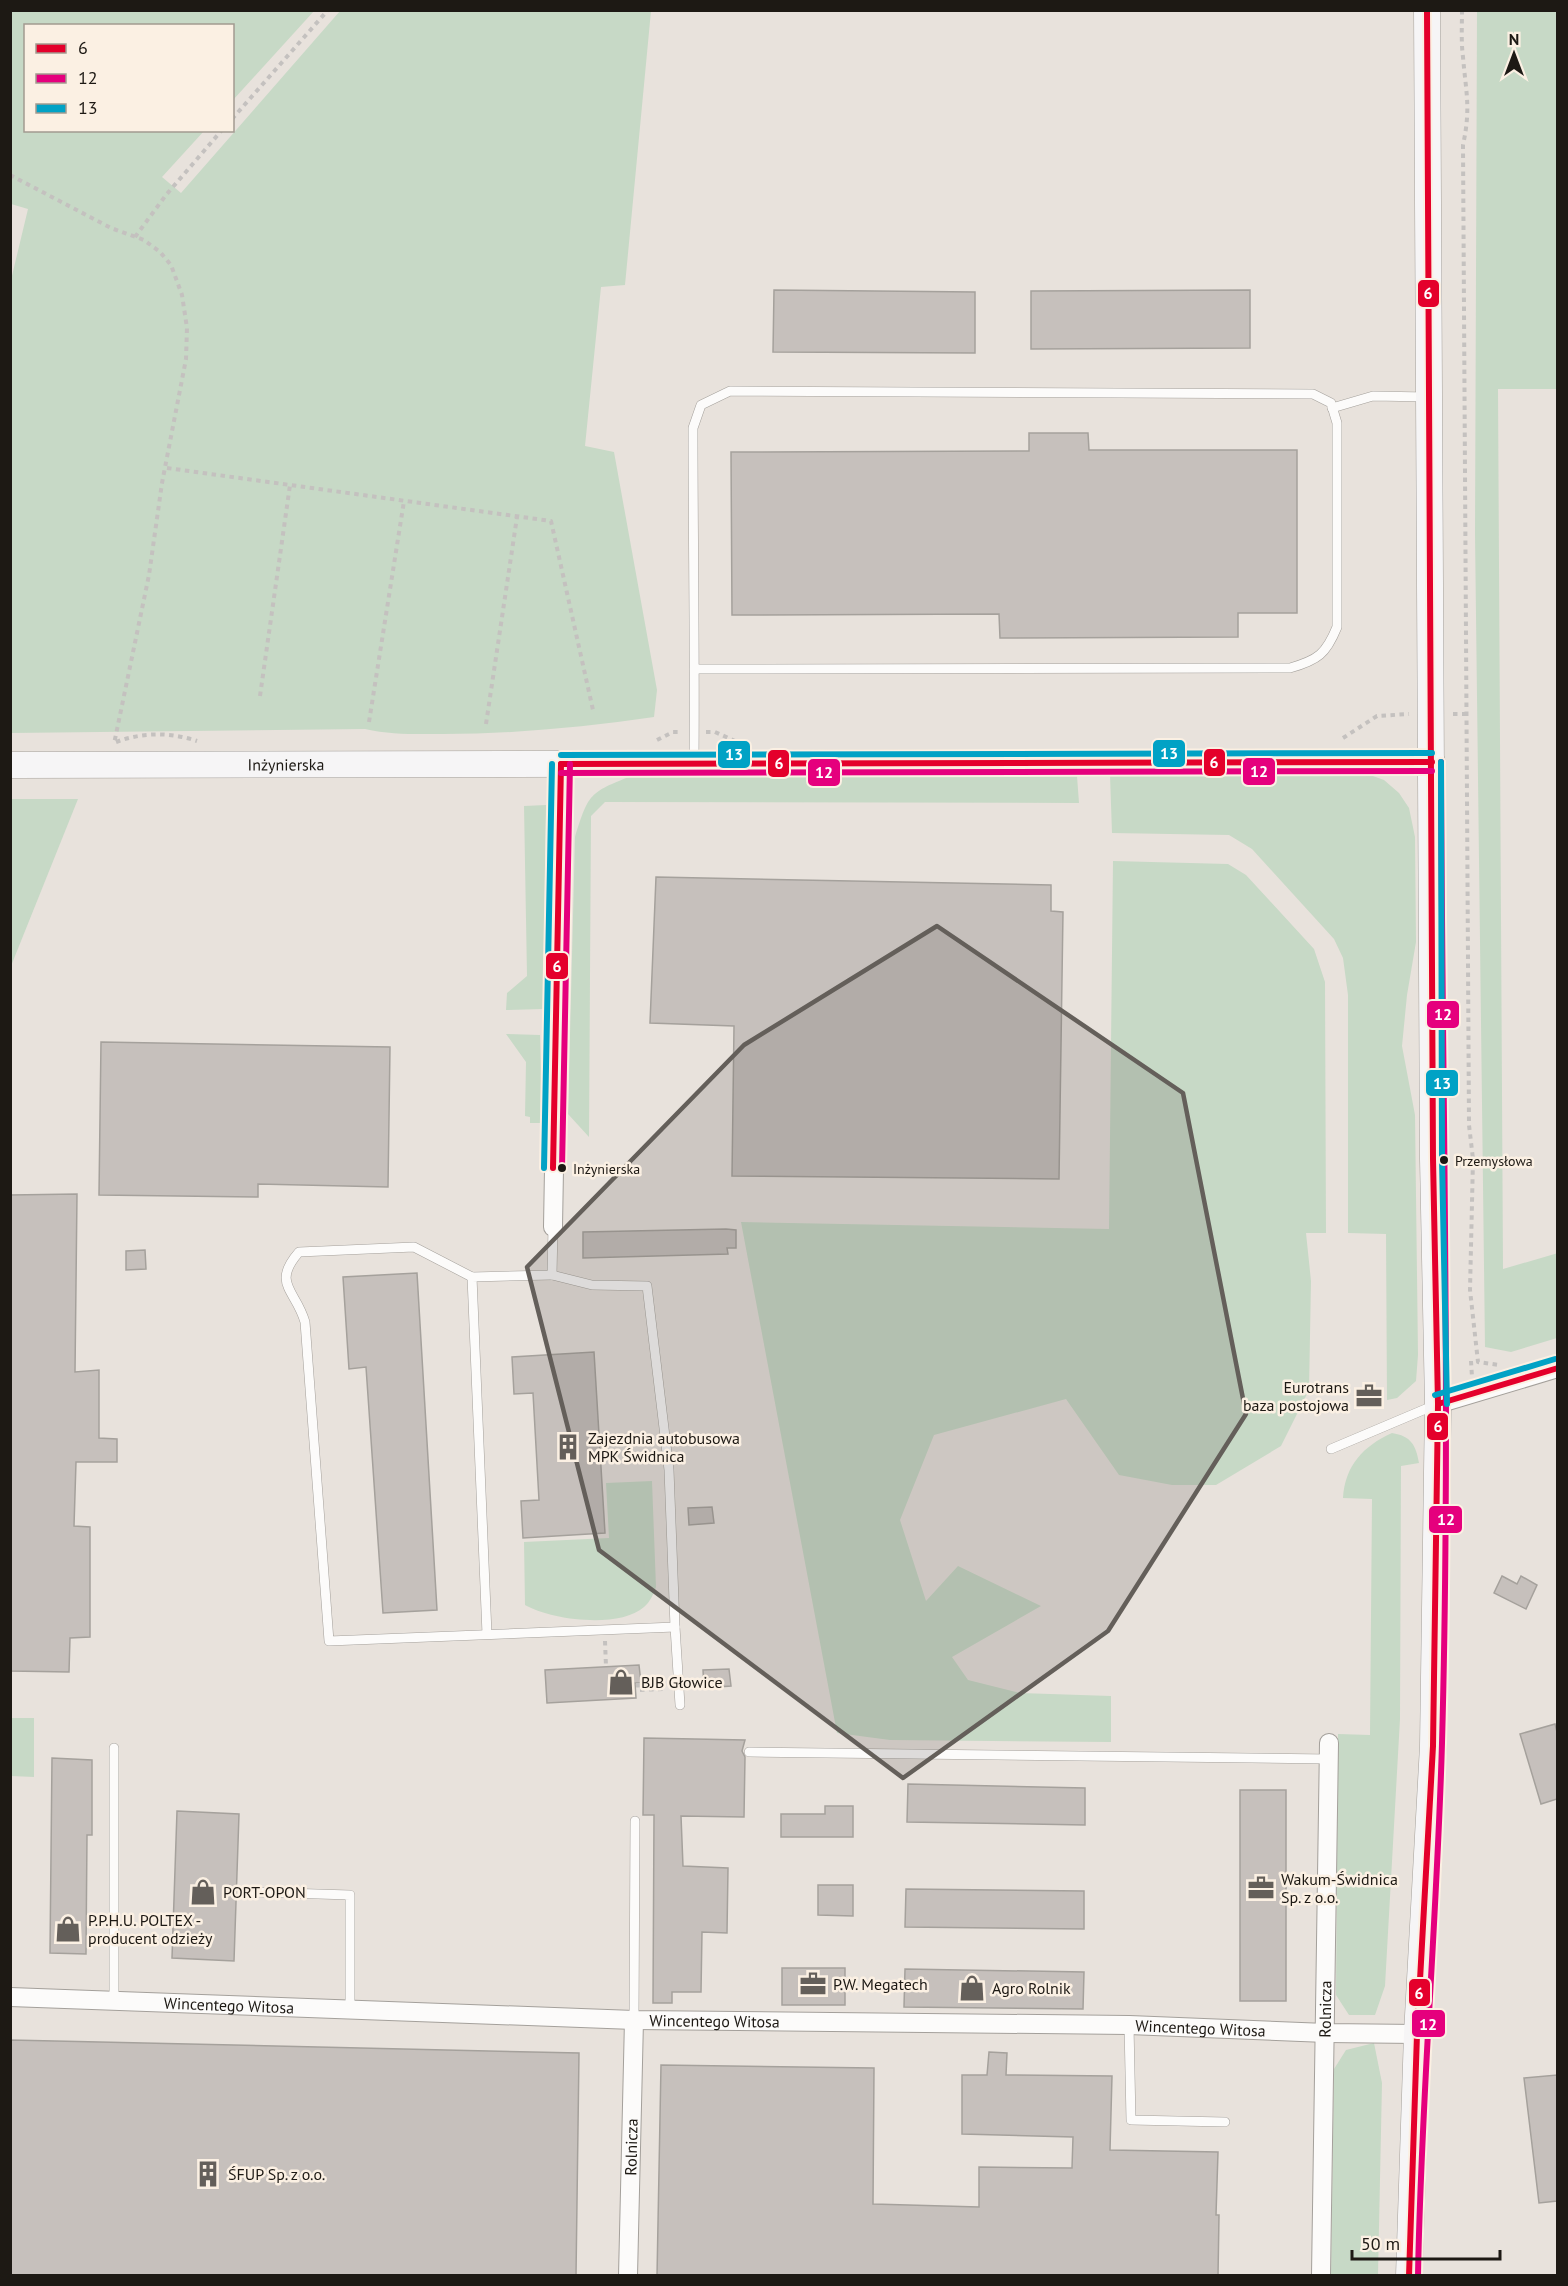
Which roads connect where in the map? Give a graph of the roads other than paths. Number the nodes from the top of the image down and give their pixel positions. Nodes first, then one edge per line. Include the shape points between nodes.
1 (1427, 10) edge
2 (1430, 397) junction
3 (1332, 408) junction
4 (694, 669) junction
5 (1432, 762) junction
6 (694, 763) junction
7 (561, 764) junction
8 (10, 765) edge
9 (553, 1227) joint
10 (552, 1275) junction
11 (472, 1277) junction
12 (1557, 1368) edge
13 (1438, 1404) junction
14 (1330, 1449) dead end
15 (675, 1627) junction
16 (487, 1634) junction
17 (680, 1705) dead end
18 (114, 1748) dead end
19 (1329, 1751) joint
20 (749, 1752) dead end
21 (635, 1821) dead end
22 (250, 1892) dead end
23 (10, 1997) edge
24 (114, 2000) junction
25 (350, 2008) junction
26 (634, 2020) junction
27 (1129, 2025) junction
28 (1326, 2033) junction
29 (1417, 2034) junction
30 (1225, 2122) dead end
31 (628, 2276) edge
32 (1322, 2276) edge
33 (1409, 2276) edge

1 - 2 main road
2 - 3 lane via 1373,396
2 - 5 main road
3 - 4 lane via 1337,423 1337,627 1329,647 1313,661 1290,668
3 - 4 lane via 1331,403 1313,394 730,391 701,405 693,428
4 - 6 lane
5 - 6 main road, Inżynierska
5 - 13 main road
6 - 7 main road, Inżynierska
7 - 8 main road, Inżynierska via 110,750
7 - 9 street
9 - 10 lane
10 - 11 lane
10 - 15 lane via 592,1285 646,1286 669,1470
11 - 16 lane
11 - 16 lane via 414,1247 299,1252 288,1264 284,1280 305,1322 329,1641
12 - 13 street
13 - 14 lane
13 - 29 main road via 1433,1746
15 - 16 lane
15 - 17 lane
18 - 24 lane
19 - 20 lane
19 - 28 street, Rolnicza
21 - 26 lane
22 - 25 lane via 350,1895
23 - 24 street, Wincentego Witosa
24 - 25 street, Wincentego Witosa
25 - 26 street, Wincentego Witosa
26 - 27 street, Wincentego Witosa
26 - 31 street, Rolnicza
27 - 28 street, Wincentego Witosa
27 - 30 lane via 1131,2120
28 - 29 street, Wincentego Witosa
28 - 32 street, Rolnicza
29 - 33 main road

